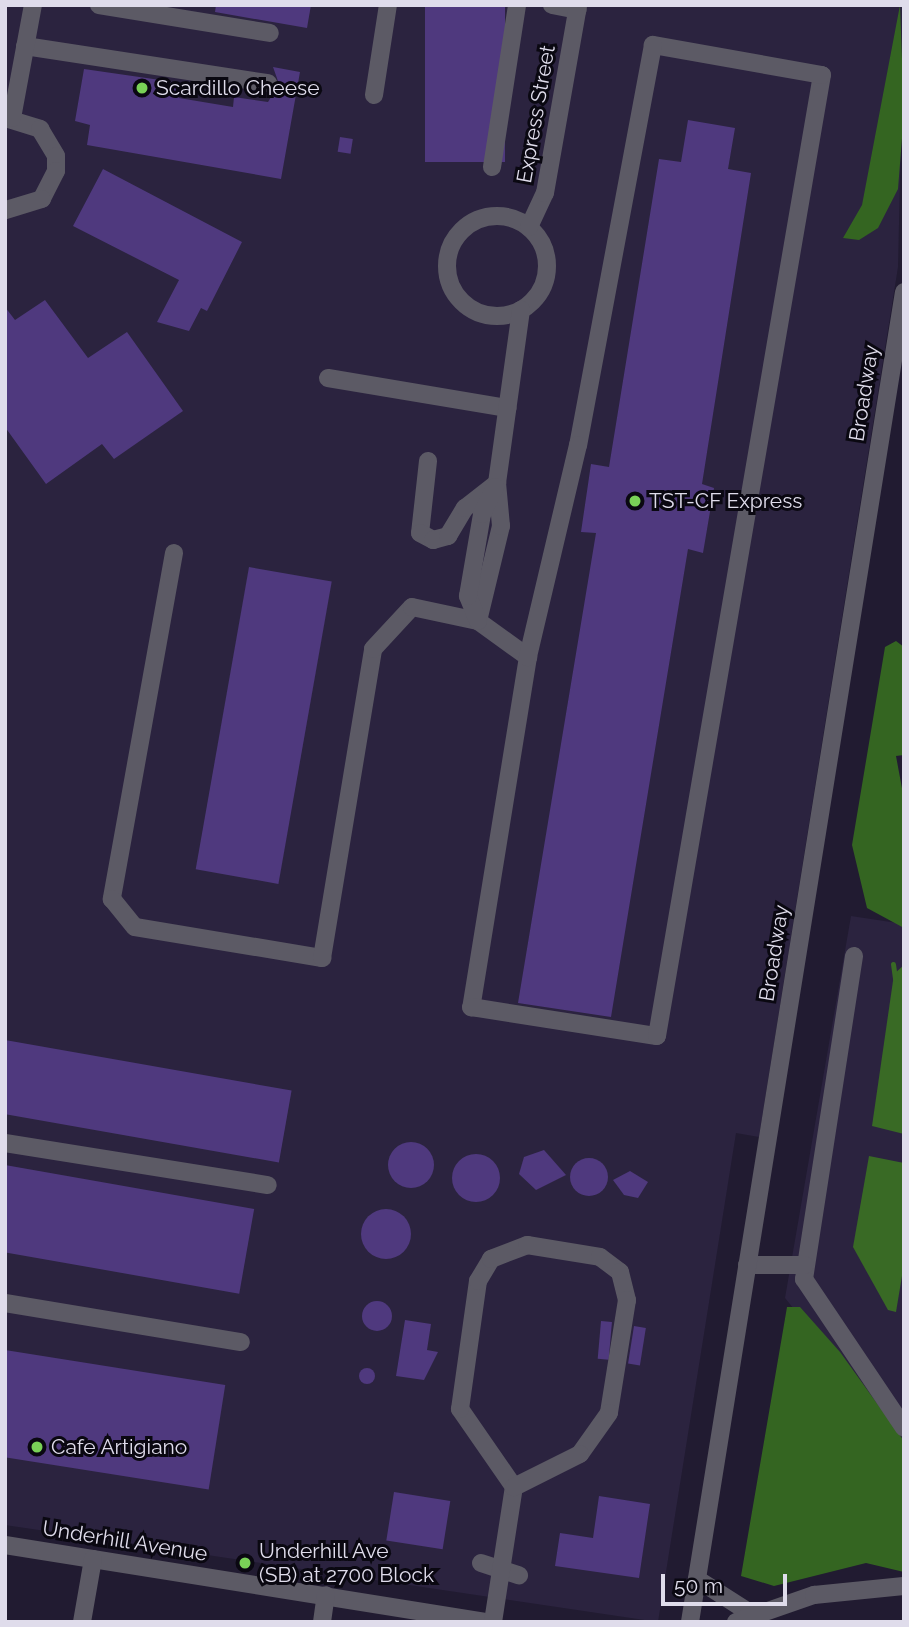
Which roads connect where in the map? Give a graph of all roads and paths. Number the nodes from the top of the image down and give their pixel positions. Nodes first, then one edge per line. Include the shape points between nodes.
1 (33, 5) edge
2 (99, 5) edge
3 (388, 5) edge
4 (517, 5) edge
5 (552, 5) edge
6 (578, 7) edge
7 (270, 33) dead end
8 (25, 46) junction
9 (268, 83) dead end
10 (373, 95) dead end
11 (9, 118) edge
12 (492, 167) dead end
13 (5, 210) edge
14 (529, 227) junction
15 (904, 292) edge
16 (521, 310) junction
17 (328, 378) dead end
18 (508, 408) junction
19 (428, 461) dead end
20 (497, 483) junction
21 (174, 553) dead end
22 (478, 621) junction
23 (528, 657) junction
24 (854, 956) dead end
25 (5, 1143) edge
26 (268, 1185) dead end
27 (747, 1265) junction
28 (805, 1265) junction
29 (5, 1303) edge
30 (241, 1342) dead end
31 (904, 1428) edge
32 (514, 1487) junction
33 (5, 1545) edge
34 (93, 1559) junction
35 (481, 1563) dead end
36 (501, 1569) junction
37 (519, 1575) dead end
38 (697, 1579) junction
39 (904, 1586) edge
40 (326, 1595) junction
41 (408, 1615) edge
42 (753, 1615) junction
43 (82, 1622) edge
44 (322, 1622) edge
45 (487, 1622) edge
46 (493, 1622) edge
47 (690, 1622) edge
48 (736, 1622) edge

1 - 8 street
2 - 7 street
3 - 10 street
4 - 12 street
5 - 6 street
6 - 14 street, Express Street via 545,193
8 - 9 street
8 - 11 street
11 - 13 street via 40,129 51,141 56,171 42,198
14 - 16 street via 546,254 547,271 538,293
14 - 16 street via 514,219 482,218 461,232 448,253 451,286 466,305 489,316
15 - 27 street, Broadway
16 - 18 street
17 - 18 street
18 - 20 street
19 - 20 street via 420,533 433,540 448,536 465,508
20 - 22 street via 482,514 468,596
21 - 22 street via 112,899 135,927 322,958 373,649 412,607
22 - 23 street
23 - 23 street via 471,1007 657,1036 822,75 653,45 578,446
24 - 28 street
25 - 26 street
27 - 28 street
27 - 38 street, Broadway
28 - 31 street via 804,1279
29 - 30 street
32 - 32 street via 460,1409 478,1281 491,1259 527,1245 600,1257 620,1272 627,1300 609,1413 580,1454
32 - 36 street
33 - 34 street, Underhill Avenue
34 - 40 street, Underhill Avenue
34 - 43 street
35 - 36 street
36 - 37 street
36 - 46 street
38 - 42 street
38 - 47 street, Broadway
39 - 42 street via 814,1595
40 - 41 street, Underhill Avenue
40 - 44 street
41 - 45 street, Underhill Avenue
42 - 48 street

